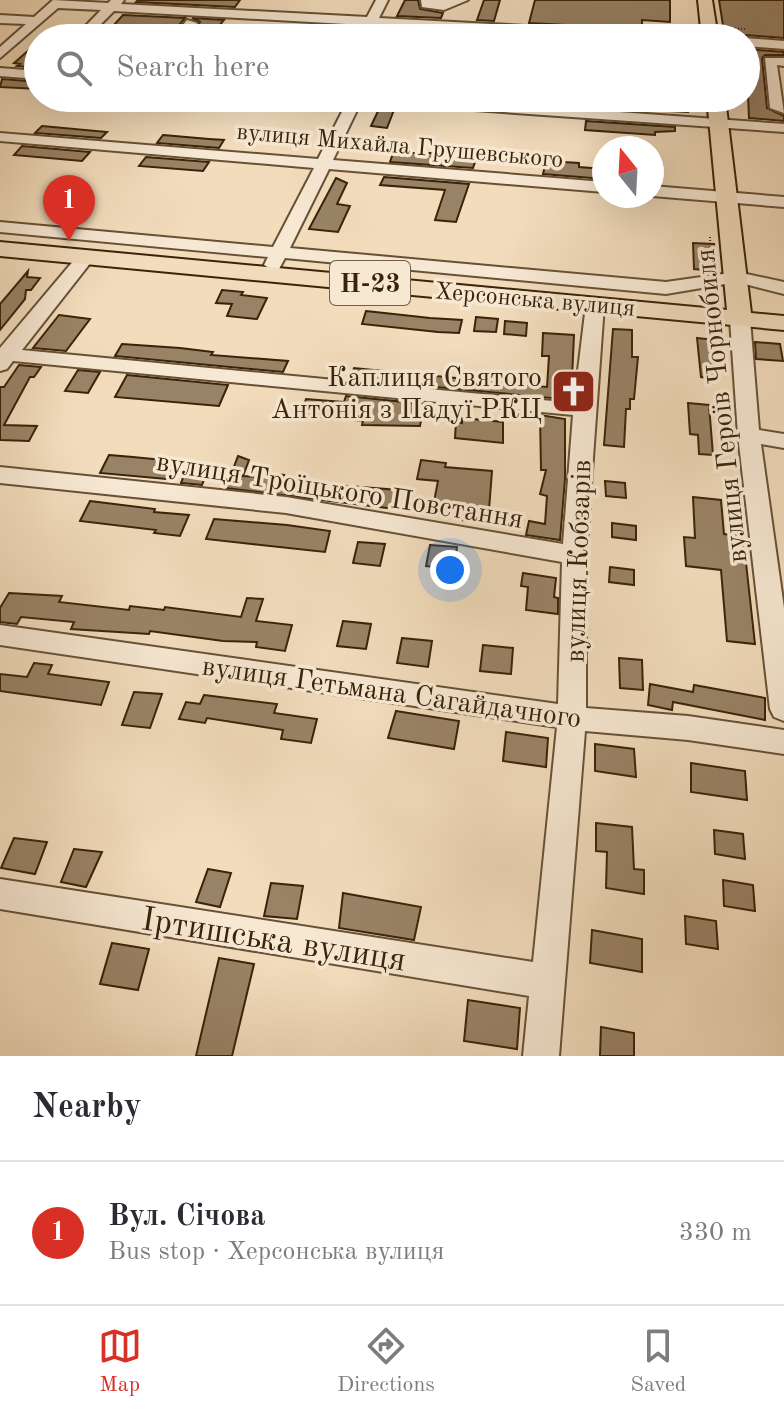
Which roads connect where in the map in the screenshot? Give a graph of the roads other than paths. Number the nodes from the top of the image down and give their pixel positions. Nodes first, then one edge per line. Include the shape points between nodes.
1 (382, 0) edge
2 (427, 0) edge
3 (462, 0) edge
4 (705, 0) edge
5 (58, 2) edge
6 (114, 3) edge
7 (249, 14) junction
8 (0, 19) edge
9 (36, 21) junction
10 (371, 21) junction
11 (33, 24) edge
12 (94, 24) edge
13 (257, 24) edge
14 (285, 24) edge
15 (324, 24) edge
16 (369, 24) edge
17 (390, 24) edge
18 (708, 24) edge
19 (24, 32) edge
20 (760, 43) edge
21 (784, 45) edge
22 (0, 54) edge
23 (784, 62) edge
24 (0, 72) edge
25 (24, 74) edge
26 (784, 109) edge
27 (349, 112) edge
28 (563, 112) edge
29 (718, 112) edge
30 (719, 123) junction
31 (784, 128) edge
32 (0, 137) edge
33 (325, 162) junction
34 (592, 186) edge
35 (664, 192) edge
36 (728, 198) junction
37 (784, 202) edge
38 (1, 233) edge
39 (155, 241) junction
40 (280, 251) junction
41 (86, 257) junction
42 (143, 262) junction
43 (406, 263) junction
44 (269, 274) junction
45 (737, 277) junction
46 (398, 286) junction
47 (666, 288) junction
48 (784, 288) edge
49 (595, 305) junction
50 (649, 310) junction
51 (740, 319) junction
52 (784, 323) edge
53 (3, 358) edge
54 (584, 410) junction
55 (749, 435) junction
56 (784, 441) edge
57 (0, 475) edge
58 (574, 555) junction
59 (775, 563) edge
60 (0, 635) edge
61 (784, 709) edge
62 (572, 718) junction
63 (784, 742) edge
64 (0, 894) edge
65 (547, 982) junction
66 (541, 1056) edge

1 - 10 street
2 - 3 street via 426,4 444,6
4 - 18 main road
5 - 6 street
5 - 9 street
6 - 7 street
6 - 12 street
7 - 13 street
7 - 14 street
8 - 9 street
9 - 11 street
10 - 15 street
10 - 16 street
10 - 17 street
19 - 22 street
20 - 21 street
23 - 26 street via 770,61 777,108
24 - 25 street
27 - 33 street
28 - 30 street
29 - 30 main road, вулиця Героїв Чорнобиля
30 - 31 street
30 - 36 main road, вулиця Героїв Чорнобиля
32 - 33 street, вулиця Михайла Грушевського
33 - 34 street, вулиця Михайла Грушевського
33 - 40 street
35 - 36 street
36 - 37 street
36 - 45 main road, вулиця Героїв Чорнобиля
38 - 39 street
38 - 41 main road, Херсонська вулиця / Н-23
39 - 40 street
39 - 42 street
40 - 43 street
40 - 44 street
41 - 42 main road, Херсонська вулиця / Н-23
41 - 53 street
42 - 44 main road, Херсонська вулиця / Н-23
43 - 46 street
43 - 47 street
44 - 46 main road, Херсонська вулиця / Н-23
45 - 47 street
45 - 48 street
45 - 51 main road, вулиця Героїв Чорнобиля
46 - 49 main road, Херсонська вулиця / Н-23
47 - 50 street
49 - 50 main road, Херсонська вулиця / Н-23
49 - 54 street, вулиця Кобзарів
50 - 51 main road, Херсонська вулиця / Н-23
51 - 52 main road, Херсонська вулиця
51 - 55 street, вулиця Героїв Чорнобиля
53 - 54 street
54 - 58 street, вулиця Кобзарів
55 - 56 street
55 - 59 street, вулиця Героїв Чорнобиля
57 - 58 street, вулиця Троїцького Повстання via 286,505
58 - 62 street, вулиця Кобзарів
59 - 61 street, вулиця Героїв Чорнобиля
60 - 62 street, вулиця Гетьмана Сагайдачного
62 - 63 street, вулиця Гетьмана Сагайдачного
62 - 65 street, вулиця Кобзарів
64 - 65 street, Іртишська вулиця
65 - 66 street, вулиця Кобзарів

